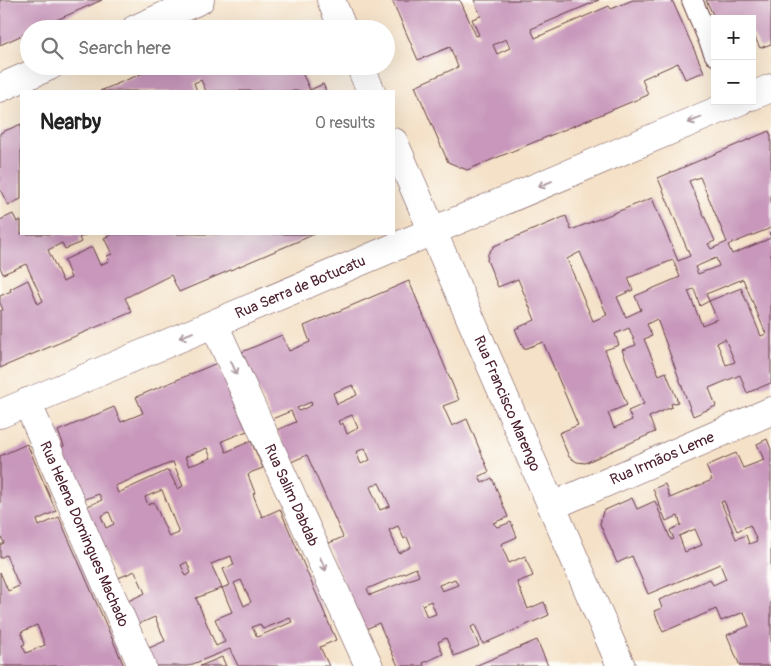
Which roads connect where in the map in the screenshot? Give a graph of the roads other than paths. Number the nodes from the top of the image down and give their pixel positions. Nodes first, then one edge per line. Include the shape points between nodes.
1 (200, 0) edge
2 (331, 0) edge
3 (692, 0) edge
4 (155, 20) edge
5 (339, 20) edge
6 (711, 45) edge
7 (30, 75) edge
8 (364, 75) edge
9 (0, 88) edge
10 (771, 88) edge
11 (371, 90) edge
12 (756, 94) edge
13 (731, 105) edge
14 (395, 144) edge
15 (433, 231) junction
16 (214, 324) junction
17 (28, 402) junction
18 (771, 410) edge
19 (0, 414) edge
20 (552, 506) junction
21 (142, 666) edge
22 (370, 666) edge
23 (621, 666) edge

1 - 4 street
2 - 5 street
3 - 6 lane
7 - 9 street
8 - 11 street
10 - 12 street, Rua Serra de Botucatu
13 -> 15 street, Rua Serra de Botucatu
14 - 15 street, Rua Francisco Marengo
15 - 16 street, Rua Serra de Botucatu
15 - 20 street, Rua Francisco Marengo
16 -> 17 street, Rua Serra de Botucatu
16 -> 22 street, Rua Salim Dabdab
17 - 19 street, Rua Serra de Botucatu
17 - 21 street, Rua Helena Domingues Machado
18 - 20 street, Rua Irmãos Leme
20 - 23 street, Rua Francisco Marengo

